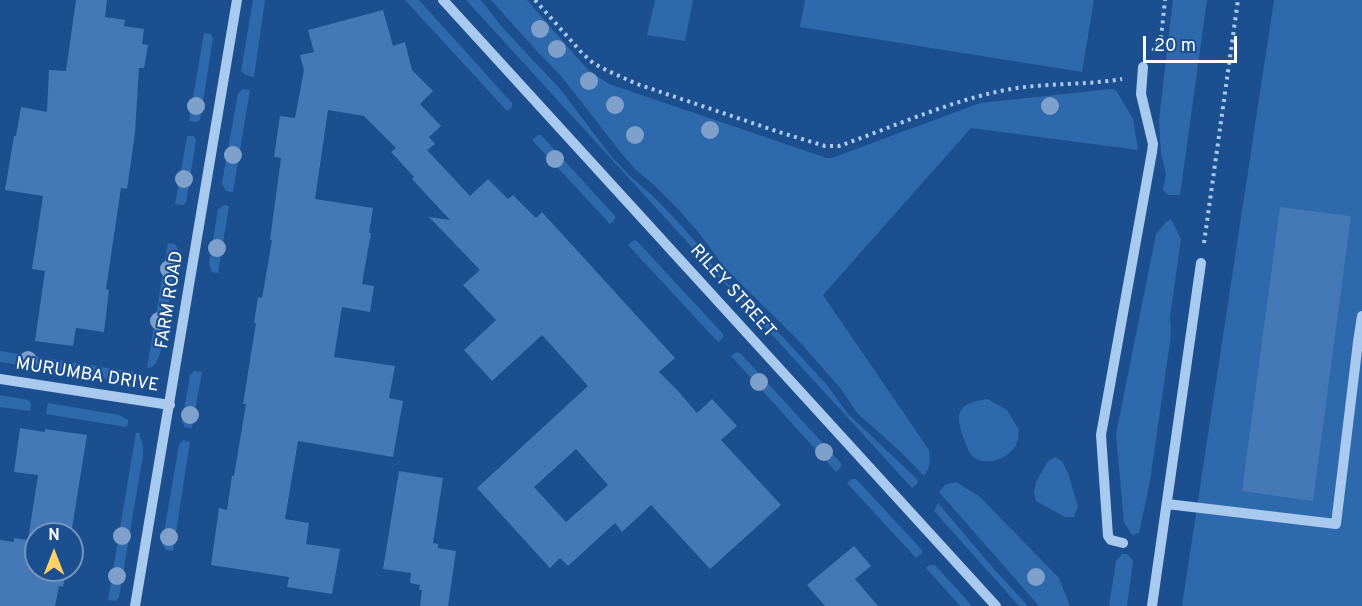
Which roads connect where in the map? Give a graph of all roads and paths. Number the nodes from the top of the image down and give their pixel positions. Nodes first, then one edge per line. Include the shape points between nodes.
1 (237, 0) edge
2 (443, 0) edge
3 (535, 0) edge
4 (1165, 0) edge
5 (1238, 0) edge
6 (1143, 67) junction
7 (1201, 263) joint
8 (1362, 316) edge
9 (0, 379) edge
10 (170, 405) junction
11 (1167, 504) junction
12 (1123, 543) dead end
13 (135, 606) edge
14 (996, 606) edge
15 (1152, 606) edge

1 - 10 street, FARM ROAD
2 - 14 street, RILEY STREET
3 - 6 path via 582,53 606,70 637,84 825,146 839,146 989,94 1121,79
4 - 6 path via 1161,38
5 - 7 path
6 - 12 street via 1141,94 1153,144 1101,435 1108,536
7 - 11 street
8 - 11 street via 1336,524
9 - 10 street, MURUMBA DRIVE
10 - 13 street, FARM ROAD
11 - 15 street

